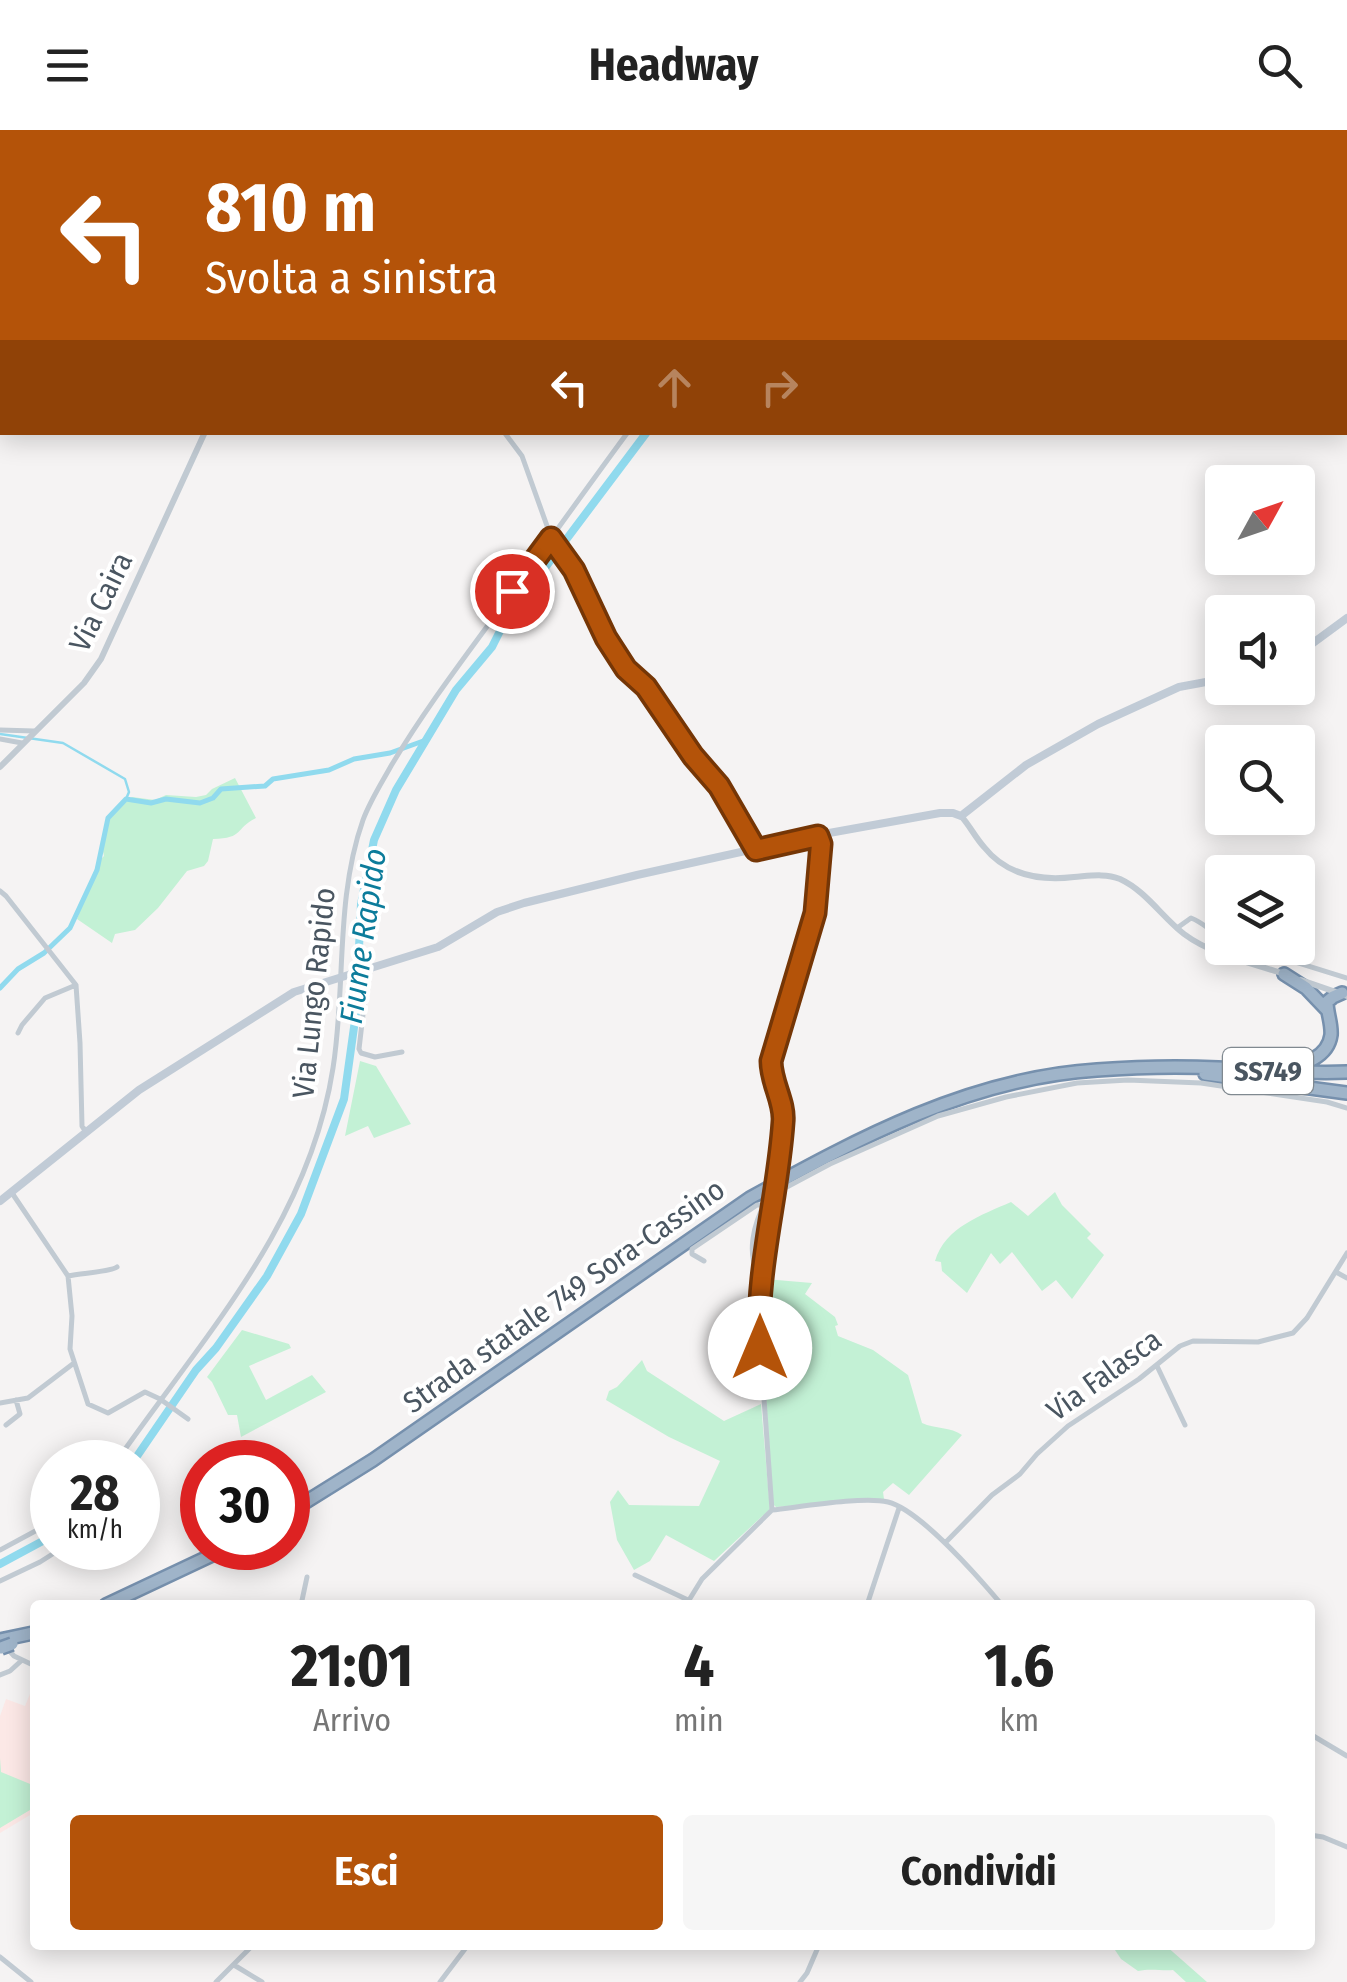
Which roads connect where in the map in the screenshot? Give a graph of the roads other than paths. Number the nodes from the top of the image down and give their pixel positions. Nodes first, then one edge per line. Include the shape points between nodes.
1 (204, 435) edge
2 (506, 435) edge
3 (626, 435) edge
4 (553, 540) junction
5 (1347, 618) edge
6 (1315, 642) edge
7 (1205, 682) edge
8 (0, 730) edge
9 (34, 731) junction
10 (0, 738) edge
11 (22, 743) junction
12 (0, 767) edge
13 (961, 816) junction
14 (818, 836) junction
15 (756, 850) junction
16 (0, 891) edge
17 (1205, 924) edge
18 (1177, 928) junction
19 (1305, 965) edge
20 (365, 972) junction
21 (1284, 974) junction
22 (342, 977) junction
23 (1347, 978) edge
24 (76, 985) junction
25 (1344, 994) edge
26 (1327, 1010) junction
27 (18, 1034) dead end
28 (402, 1052) dead end
29 (1188, 1067) junction
30 (1132, 1068) junction
31 (1347, 1072) edge
32 (1347, 1093) edge
33 (1347, 1108) edge
34 (86, 1132) junction
35 (12, 1193) junction
36 (0, 1201) edge
37 (764, 1206) junction
38 (1347, 1253) edge
39 (704, 1262) dead end
40 (117, 1267) dead end
41 (1336, 1272) junction
42 (68, 1276) junction
43 (1347, 1278) edge
44 (762, 1280) junction
45 (74, 1364) junction
46 (1157, 1366) junction
47 (16, 1400) junction
48 (161, 1400) junction
49 (0, 1403) edge
50 (188, 1419) dead end
51 (6, 1424) dead end
52 (1184, 1425) dead end
53 (132, 1440) edge
54 (310, 1500) edge
55 (900, 1507) junction
56 (772, 1510) junction
57 (30, 1534) edge
58 (945, 1543) junction
59 (0, 1550) edge
60 (30, 1567) edge
61 (181, 1570) edge
62 (635, 1575) dead end
63 (308, 1577) dead end
64 (0, 1581) edge
65 (117, 1600) edge
66 (302, 1600) edge
67 (683, 1600) edge
68 (688, 1600) edge
69 (870, 1600) edge
70 (997, 1600) edge
71 (30, 1633) edge
72 (3, 1643) edge
73 (21, 1661) junction
74 (30, 1664) edge
75 (0, 1675) edge
76 (1315, 1737) edge
77 (1347, 1756) edge
78 (1315, 1837) edge
79 (1347, 1846) edge
80 (248, 1950) edge
81 (464, 1950) edge
82 (817, 1950) edge
83 (0, 1957) edge
84 (234, 1964) junction
85 (32, 1982) edge
86 (216, 1982) edge
87 (262, 1982) edge
88 (440, 1982) edge
89 (800, 1982) edge

1 - 9 street, Via Caira via 101,659
2 - 4 street via 522,456
3 - 4 street, Via Lungo Rapido
4 - 15 street via 626,669 719,786
4 - 22 street, Via Lungo Rapido via 454,670 375,795 352,861
5 - 6 main road
7 - 13 main road via 1098,724 1026,766
8 - 9 street
9 - 11 street, Via Caira
10 - 11 street
11 - 12 street, Via Caira
13 - 14 main road via 940,813
13 - 18 street via 987,852 1022,874 1044,880 1114,877
14 - 15 main road
14 - 44 street, bridge via 815,913 771,1061 784,1120
15 - 20 main road via 507,908 438,948
16 - 24 street
17 - 18 street via 1192,918
18 - 21 street via 1213,949
19 - 23 street
20 - 22 main road
20 - 28 street via 359,1050 376,1058
21 - 25 street
21 - 26 highway
22 - 34 main road via 288,994
22 - 48 street, Via Lungo Rapido via 333,1068 313,1152 276,1233
24 - 27 street via 44,998
24 - 34 street
25 - 26 highway via 1332,997
26 - 29 highway via 1332,1034 1322,1054 1307,1062
29 - 30 highway, Strada statale 749 Sora-Cassino / SS749
29 - 31 highway, Strada statale 749 Sora-Cassino / SS749
30 - 32 highway
30 - 54 highway, Strada statale 749 Sora-Cassino / SS749 via 1057,1074 975,1093 902,1119 812,1164 701,1230
33 - 37 street via 1166,1081 1077,1083 938,1116 782,1188
34 - 35 main road
35 - 36 main road
35 - 42 street
37 - 39 street via 692,1249
37 - 44 street via 752,1242
38 - 41 street, Via Falasca
40 - 42 street
41 - 43 street
41 - 46 street, Via Falasca via 1293,1333 1258,1342 1193,1342
42 - 45 street
44 - 56 street via 758,1315
45 - 47 street
45 - 48 street via 88,1404 102,1412 145,1392
46 - 52 street
46 - 58 street, Via Falasca via 1068,1426
47 - 49 street
47 - 51 street via 20,1414
48 - 50 street
48 - 53 street, Via Lungo Rapido
55 - 56 street via 879,1501
55 - 58 street
55 - 69 street
56 - 68 street
57 - 59 street
58 - 70 street
60 - 64 street
61 - 65 highway
62 - 67 street
63 - 66 street
71 - 72 highway
72 - 73 street
73 - 74 street
73 - 75 street
76 - 77 street
78 - 79 street
80 - 84 street
81 - 88 street
82 - 89 street
83 - 85 street
84 - 86 street
84 - 87 street

